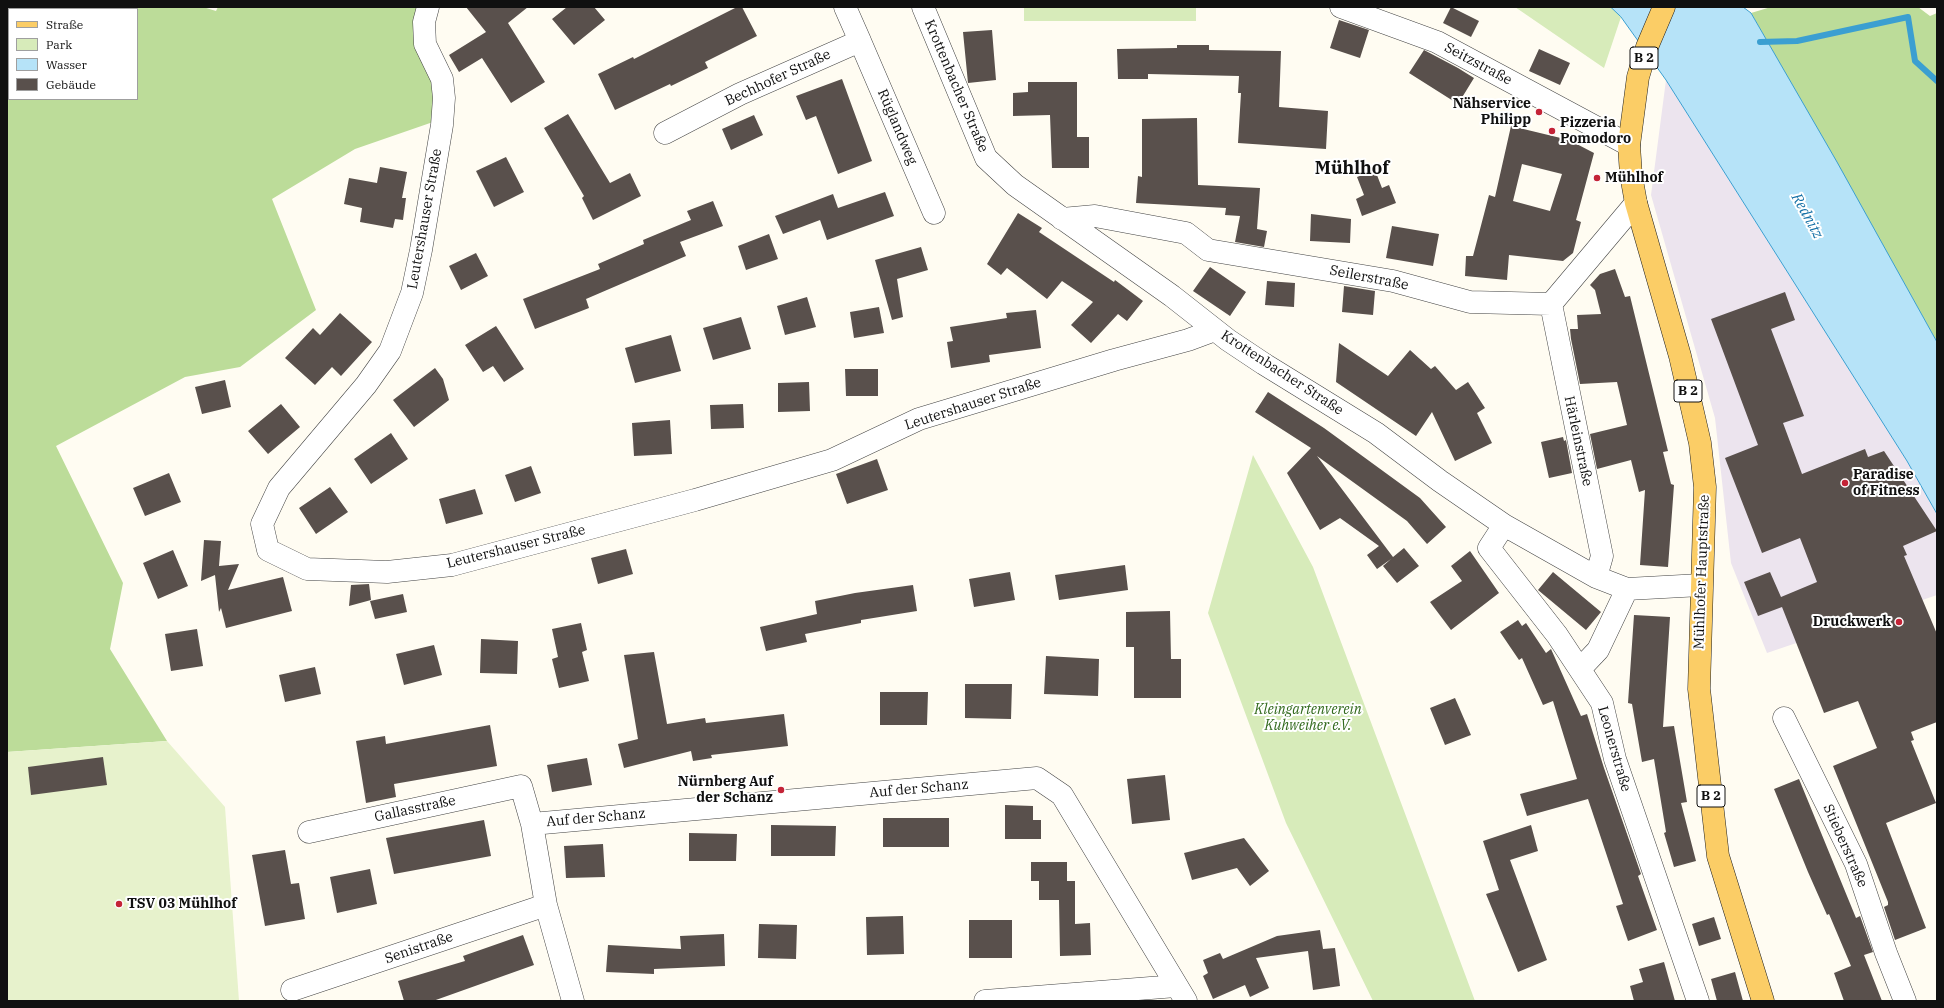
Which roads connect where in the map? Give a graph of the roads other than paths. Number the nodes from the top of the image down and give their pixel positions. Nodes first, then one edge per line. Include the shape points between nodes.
1 (428, 7) edge
2 (844, 7) edge
3 (923, 7) edge
4 (1341, 7) edge
5 (1664, 7) edge
6 (860, 41) junction
7 (664, 133) dead end
8 (1629, 145) junction
9 (1636, 203) junction
10 (934, 213) dead end
11 (1062, 219) junction
12 (1551, 304) junction
13 (1215, 330) junction
14 (1504, 525) junction
15 (1596, 577) junction
16 (1701, 584) junction
17 (1627, 589) junction
18 (1580, 669) junction
19 (1784, 718) dead end
20 (521, 786) joint
21 (532, 824) junction
22 (309, 832) dead end
23 (546, 905) junction
24 (292, 990) dead end
25 (1181, 993) edge
26 (573, 1001) edge
27 (985, 1001) edge
28 (1698, 1001) edge
29 (1762, 1001) edge
30 (1905, 1001) edge

1 - 13 street, Leutershauser Straße via 424,22 425,44 442,79 444,98 442,125 412,293 390,351 366,385 279,488 262,524 268,550 307,570 387,572 452,565 695,500 832,460 919,419
2 - 6 street
3 - 11 street, Krottenbacher Straße via 986,158 1014,185
4 - 8 street, Seitzstraße via 1437,42
5 - 8 main road, B 2 via 1646,47 1638,77
6 - 7 street, Bechhofer Straße via 740,94
6 - 10 street, Rüglandweg
8 - 9 main road, Mühlhofer Hauptstraße / B 2
9 - 12 street
9 - 16 main road, Mühlhofer Hauptstraße / B 2 via 1680,356 1700,443 1705,487
11 - 12 street, Seilerstraße via 1095,216 1186,233 1208,250 1393,281 1470,302
11 - 13 street, Krottenbacher Straße via 1172,296
12 - 15 street, Härleinstraße via 1602,556
13 - 14 street, Krottenbacher Straße via 1264,364 1376,433
14 - 15 street, Krottenbacher Straße
14 - 18 street, Leonerstraße via 1490,548 1558,635
15 - 17 street, Krottenbacher Straße
16 - 17 street, Krottenbacher Straße
16 - 29 main road, Mühlhofer Hauptstraße / B 2 via 1699,689 1718,856
17 - 18 street via 1598,650
18 - 28 street, Leonerstraße via 1602,703 1615,759
19 - 30 street, Stieberstraße via 1856,864
20 - 21 street, Auf der Schanz
20 - 22 street, Gallasstraße
21 - 23 street, Auf der Schanz
21 - 25 street, Auf der Schanz via 1037,778 1062,795
23 - 24 street, Senistraße
23 - 26 street, Auf der Schanz
25 - 27 street

